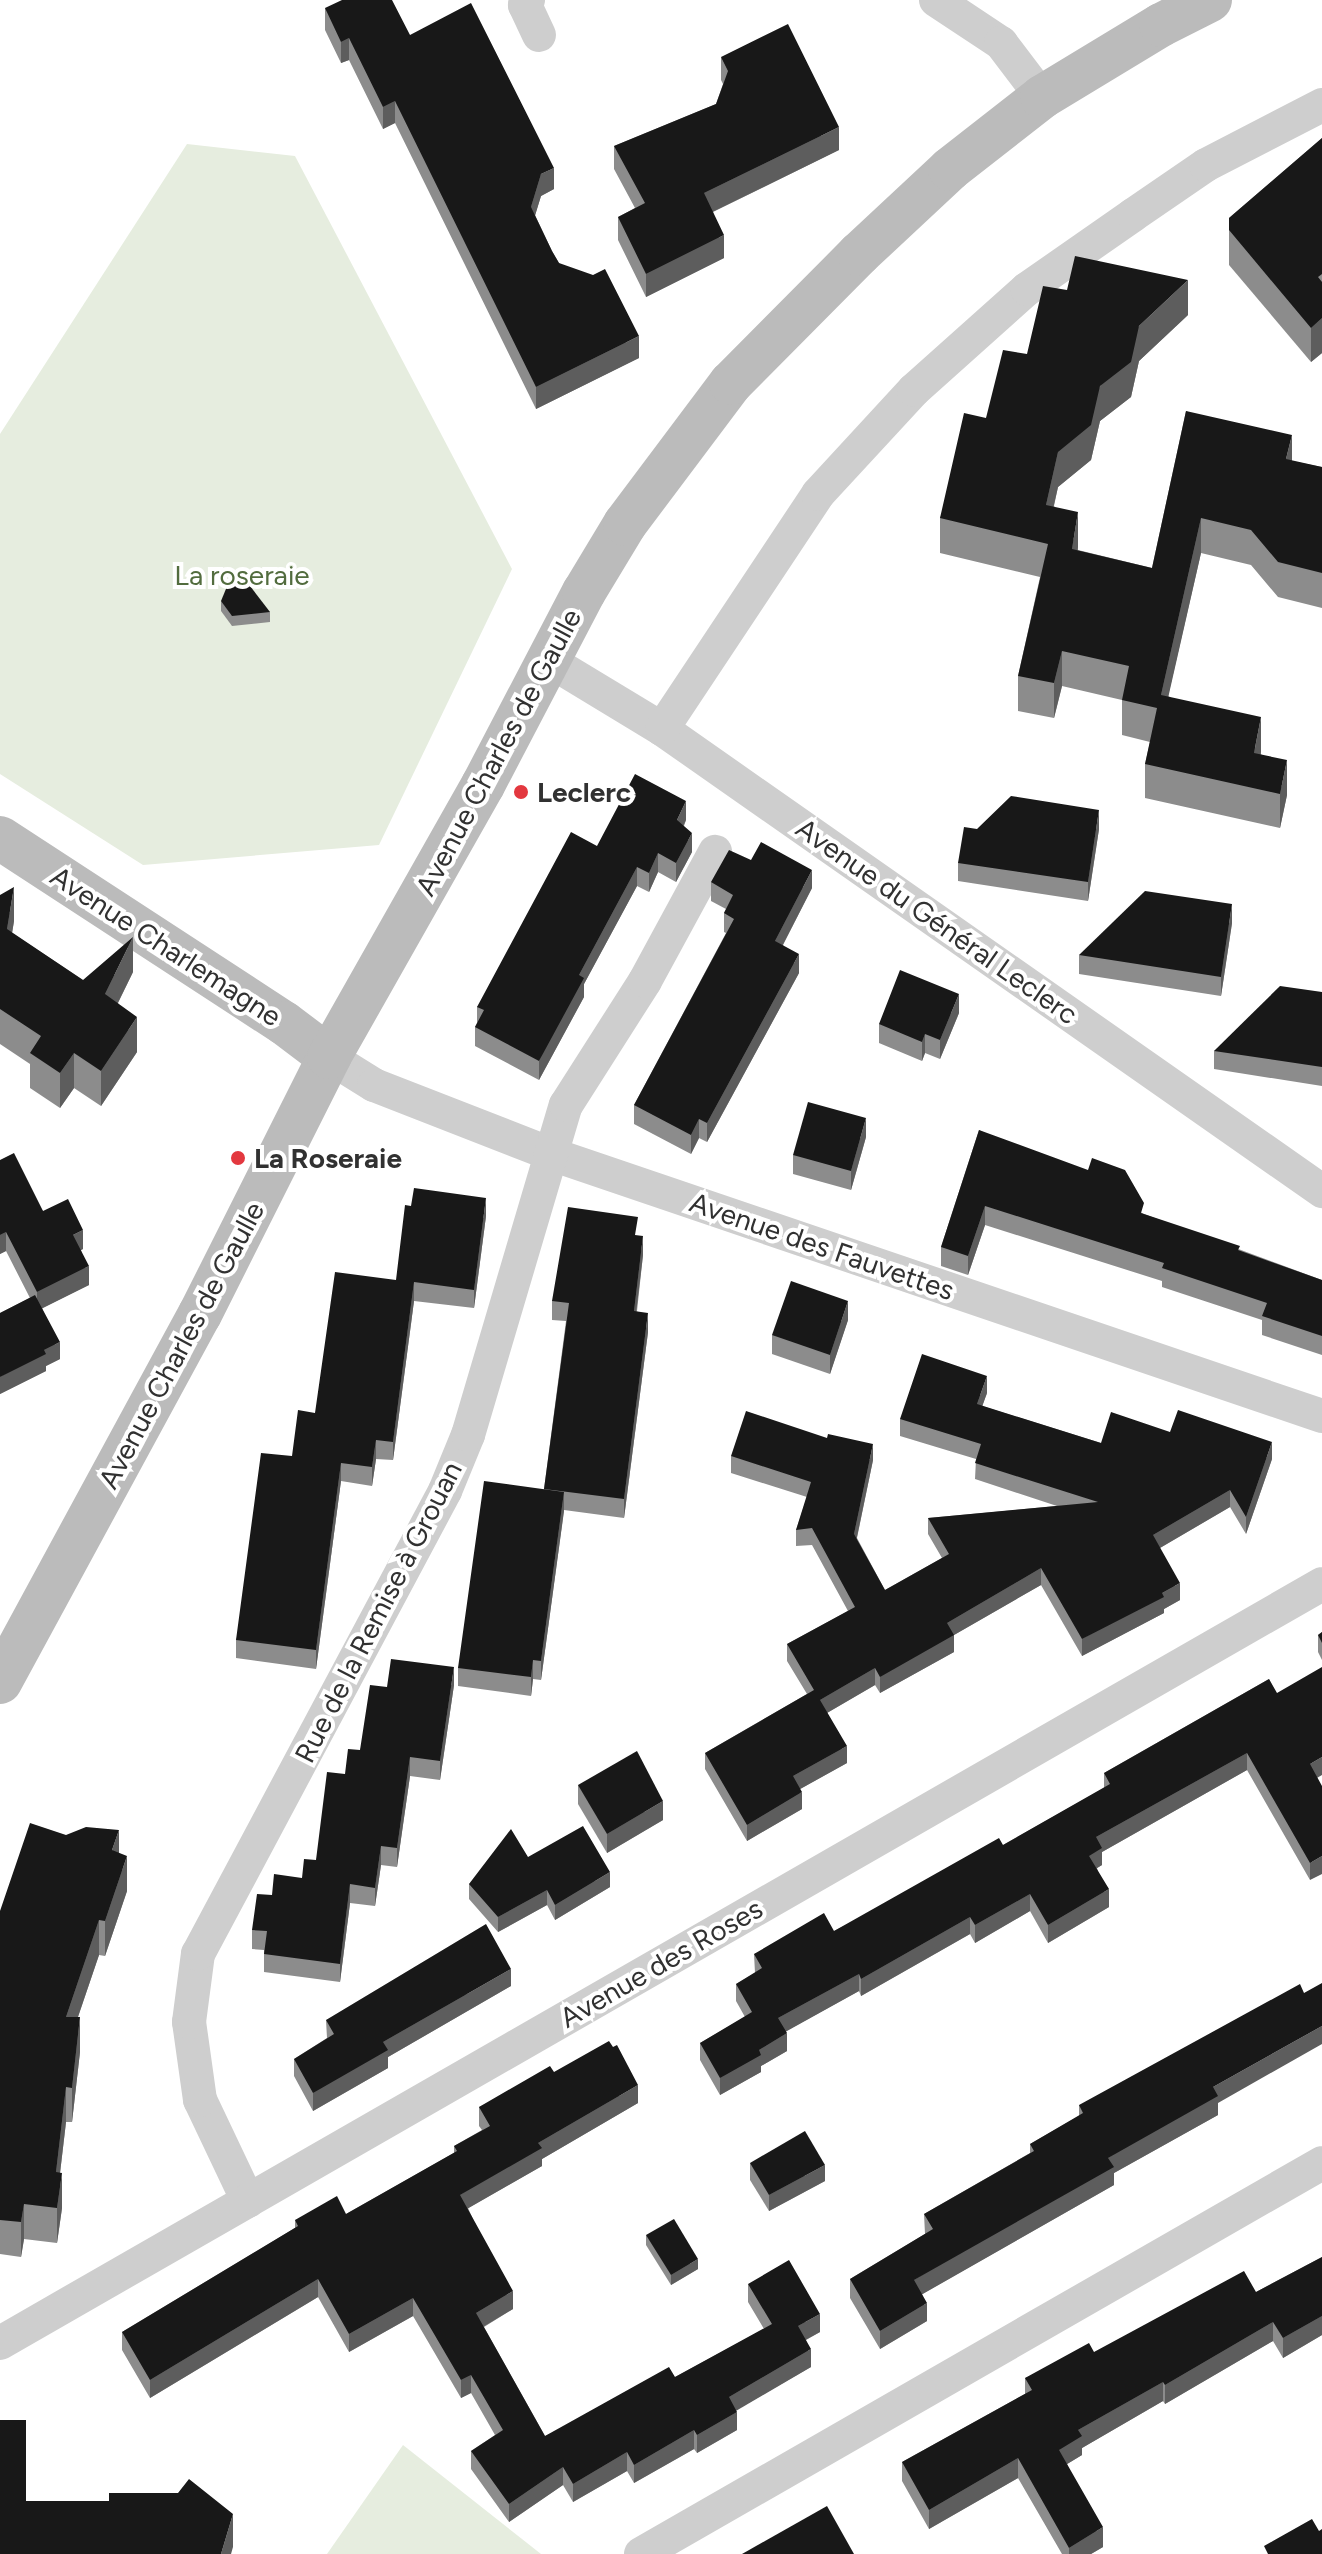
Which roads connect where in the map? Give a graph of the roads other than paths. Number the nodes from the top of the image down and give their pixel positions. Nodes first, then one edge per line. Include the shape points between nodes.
1 (528, 0) edge
2 (936, 0) edge
3 (1210, 0) edge
4 (539, 35) dead end
5 (1042, 97) junction
6 (1322, 105) edge
7 (548, 660) junction
8 (662, 729) junction
9 (0, 838) edge
10 (715, 852) dead end
11 (329, 1057) junction
12 (551, 1154) junction
13 (1322, 1191) edge
14 (1322, 1416) edge
15 (1322, 1584) edge
16 (0, 1682) edge
17 (1322, 2163) edge
18 (248, 2201) junction
19 (0, 2343) edge
20 (641, 2554) edge

1 - 4 street via 525,5
2 - 5 street via 1001,43
3 - 5 street, Avenue Charles de Gaulle
5 - 7 street, Avenue Charles de Gaulle via 950,169 731,383 625,524
6 - 8 street via 1206,165 1027,289 914,390 818,494
7 - 8 street, Avenue du Général Leclerc
7 - 11 street, Avenue Charles de Gaulle
8 - 13 street, Avenue du Général Leclerc
9 - 11 street, Avenue Charlemagne
10 - 12 street, Rue de la Remise à Grouan via 645,981 566,1105
11 - 12 street, Avenue des Fauvettes via 374,1085
11 - 16 street, Avenue Charles de Gaulle via 200,1314
12 - 14 street, Avenue des Fauvettes
12 - 18 street, Rue de la Remise à Grouan via 468,1435 445,1491 198,1954 189,2022 200,2100
15 - 18 street, Avenue des Roses
17 - 20 street
18 - 19 street, Avenue des Roses

